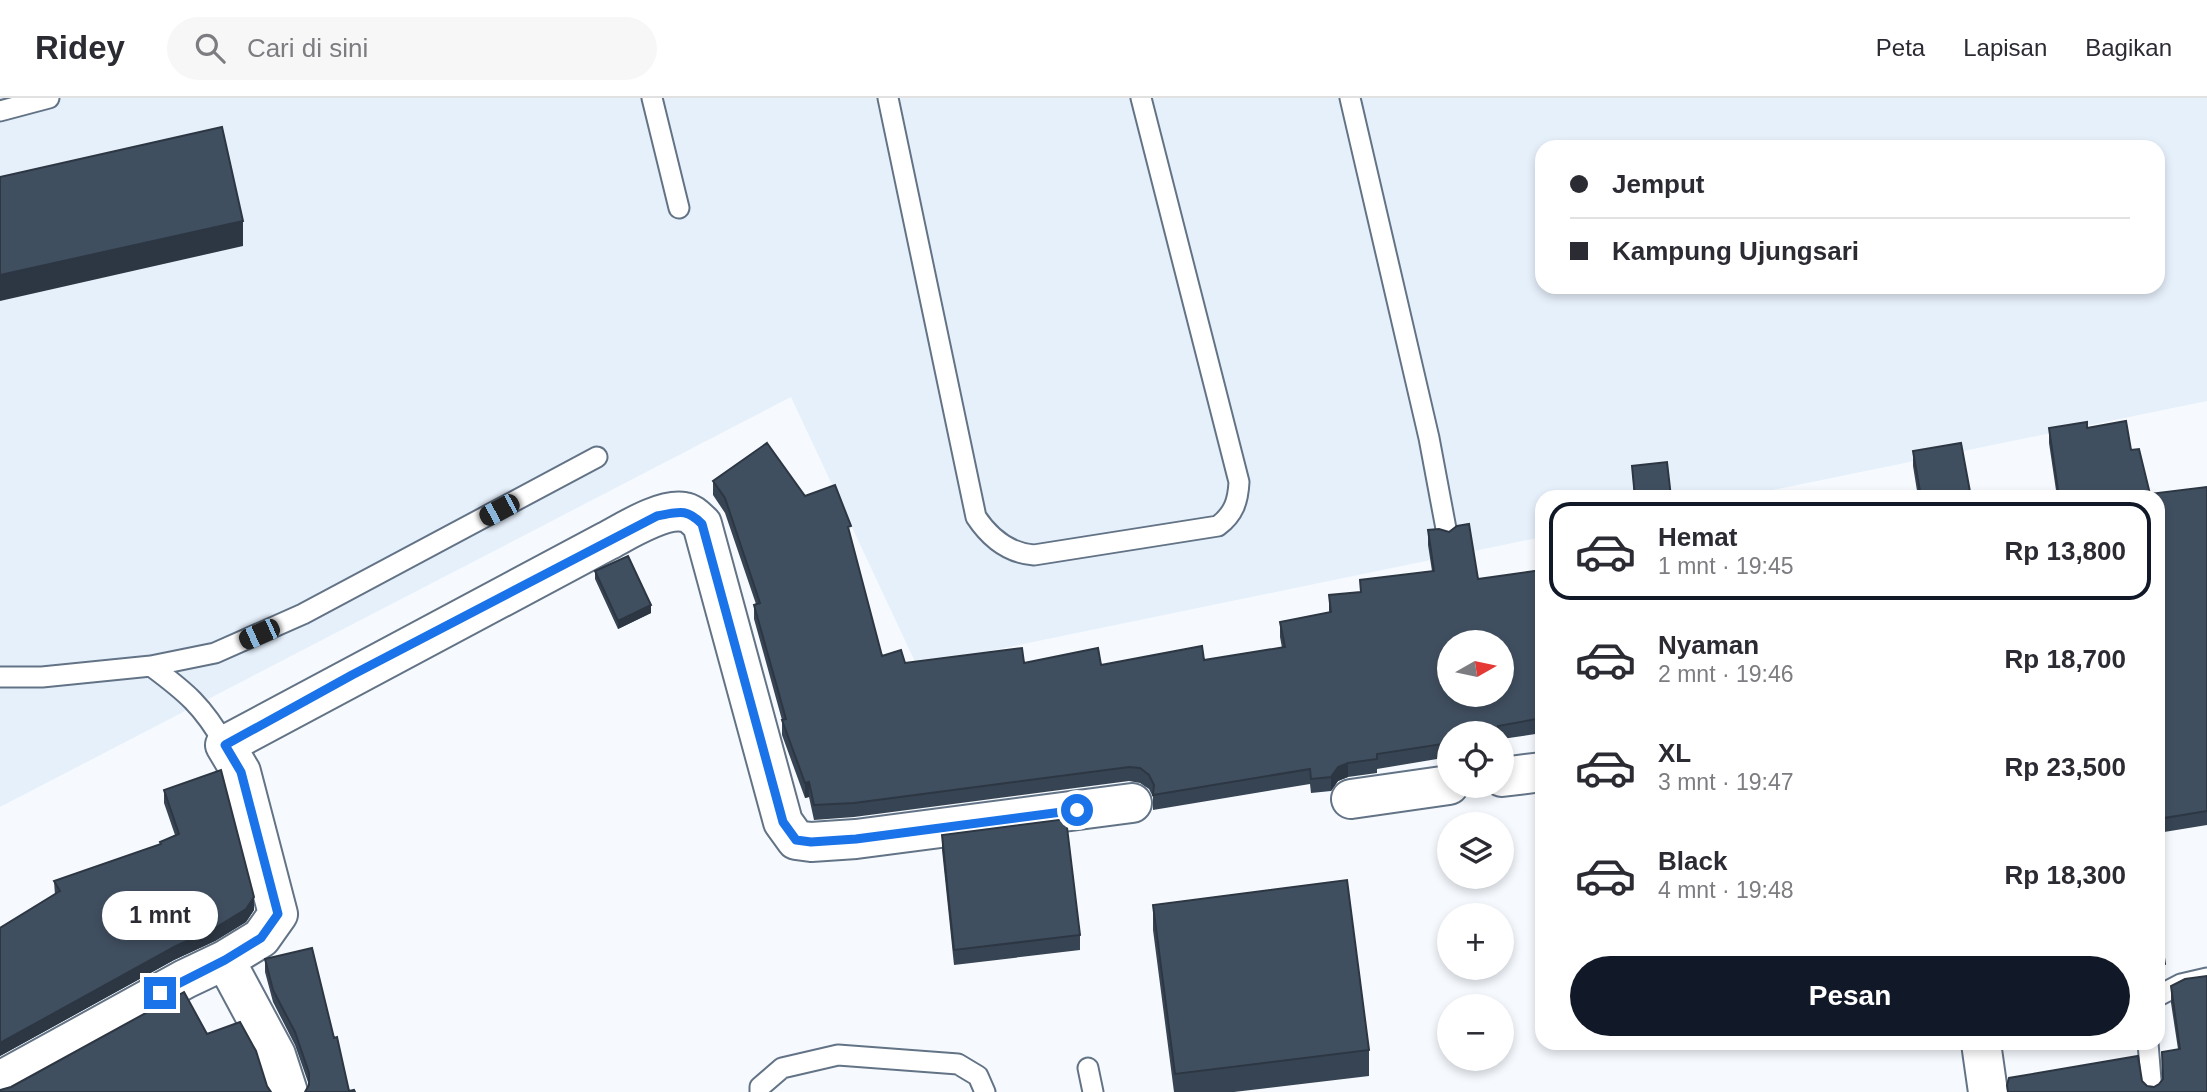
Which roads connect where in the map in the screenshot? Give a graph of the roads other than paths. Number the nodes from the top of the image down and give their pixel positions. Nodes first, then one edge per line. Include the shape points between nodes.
1 (49, 98) edge
2 (652, 98) edge
3 (888, 98) edge
4 (1141, 98) edge
5 (1350, 98) edge
6 (0, 111) edge
7 (679, 208) dead end
8 (597, 457) dead end
9 (1447, 534) edge
10 (151, 666) junction
11 (0, 677) edge
12 (225, 745) junction
13 (1535, 773) edge
14 (1514, 776) edge
15 (1437, 787) edge
16 (1351, 799) dead end
17 (1132, 803) dead end
18 (225, 960) junction
19 (2207, 978) edge
20 (2165, 992) edge
21 (1982, 1050) edge
22 (2149, 1050) edge
23 (1088, 1068) dead end
24 (0, 1081) edge
25 (288, 1092) edge
26 (760, 1092) edge
27 (985, 1092) edge
28 (1093, 1092) edge
29 (1988, 1092) edge
30 (2152, 1092) edge

1 - 6 lane
2 - 7 lane
3 - 4 lane via 976,517 1006,548 1034,555 1218,526 1231,515 1238,498 1239,482
5 - 9 lane
8 - 10 lane via 303,614 215,653
10 - 11 lane
10 - 12 lane via 210,718
12 - 17 street via 607,541 657,516 685,512 702,524 783,822 796,840 856,839
12 - 18 street via 241,772 278,914 261,938
13 - 14 street
15 - 16 street
18 - 24 street
18 - 25 street via 276,1055
19 - 20 lane
21 - 29 street
22 - 30 lane
23 - 28 lane
26 - 27 lane via 782,1068 838,1055 958,1064 978,1076

